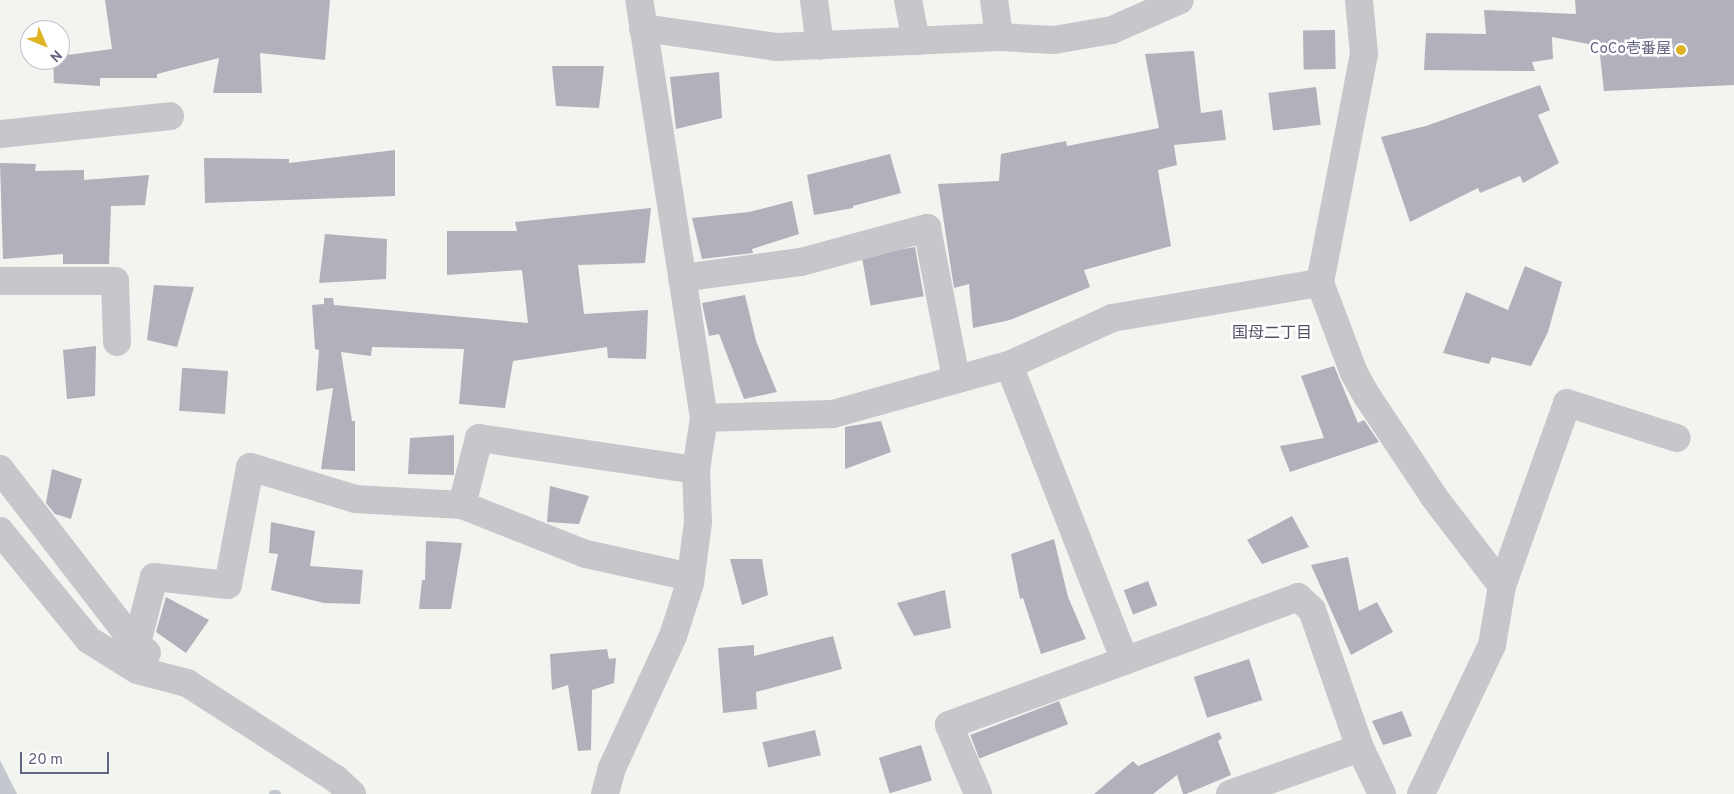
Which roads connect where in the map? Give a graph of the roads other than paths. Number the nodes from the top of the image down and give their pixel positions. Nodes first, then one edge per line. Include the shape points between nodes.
1 (639, 0) edge
2 (814, 0) edge
3 (908, 0) edge
4 (994, 0) edge
5 (1180, 0) edge
6 (1359, 0) edge
7 (643, 28) junction
8 (999, 37) junction
9 (916, 41) junction
10 (820, 46) junction
11 (170, 116) dead end
12 (0, 134) edge
13 (682, 278) junction
14 (0, 281) edge
15 (1320, 283) junction
16 (118, 342) dead end
17 (1009, 365) junction
18 (956, 379) junction
19 (704, 418) junction
20 (1677, 438) dead end
21 (0, 469) edge
22 (696, 470) junction
23 (462, 505) junction
24 (0, 531) edge
25 (690, 577) junction
26 (1502, 586) junction
27 (137, 643) junction
28 (1125, 661) junction
29 (187, 683) junction
30 (1360, 748) junction
31 (352, 794) edge
32 (606, 794) edge
33 (978, 794) edge
34 (1230, 794) edge
35 (1382, 794) edge
36 (1421, 794) edge

1 - 7 street
2 - 10 street
3 - 9 street
4 - 8 street
5 - 8 street via 1112,30 1054,40
6 - 15 street via 1364,54
7 - 10 street via 777,48
7 - 13 street
8 - 9 street
9 - 10 street
11 - 12 street
13 - 18 street via 801,262 927,228
13 - 19 street
14 - 16 street via 115,281
15 - 17 street via 1112,318
15 - 26 street via 1354,373 1367,396 1434,497
17 - 18 street
17 - 28 street
18 - 19 street via 832,414
19 - 22 street
20 - 26 street via 1567,403
21 - 27 street
22 - 23 street via 479,438
22 - 25 street via 698,522
23 - 25 street via 586,554
23 - 27 street via 355,498 250,468 228,585 154,577
24 - 29 street via 89,640 137,670
25 - 32 street via 674,636 612,768
26 - 36 street via 1492,645
27 - 29 street
28 - 30 street via 1298,597 1312,610
28 - 33 street via 949,725
29 - 31 street via 336,779
30 - 34 street
30 - 35 street

